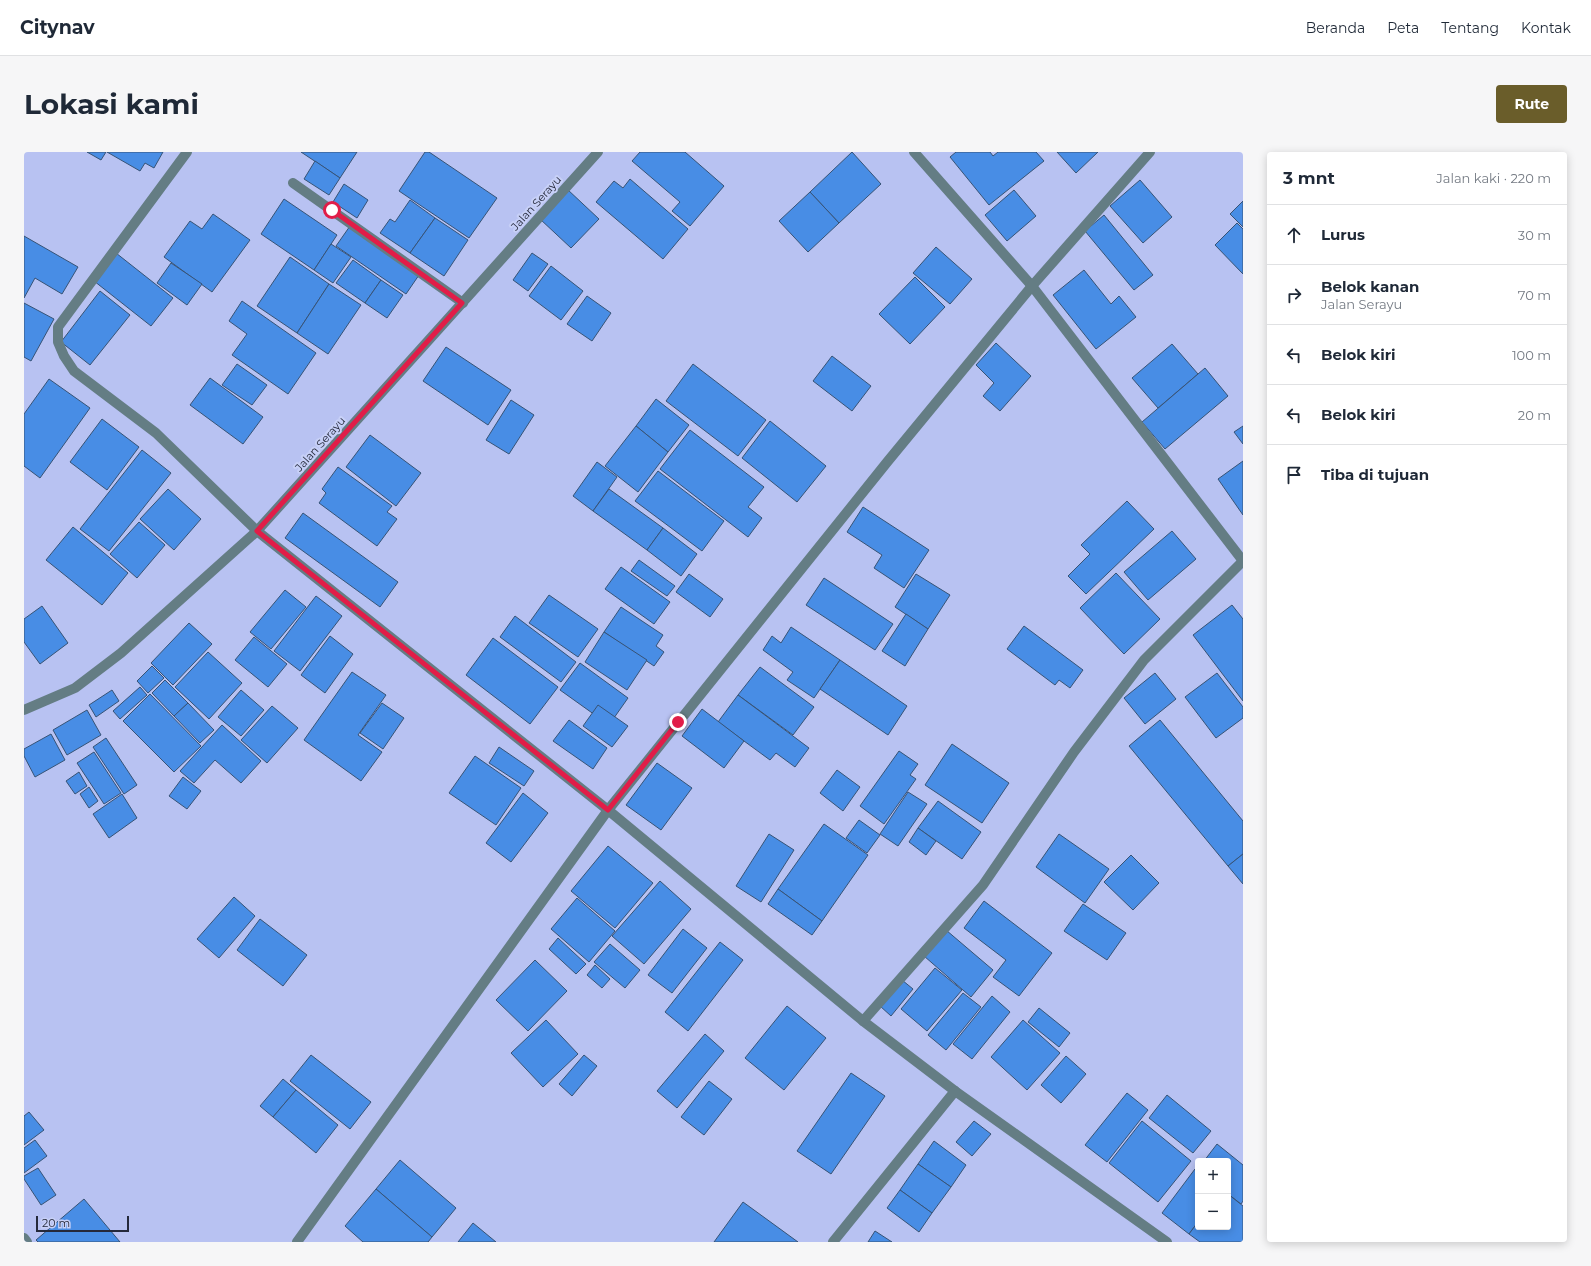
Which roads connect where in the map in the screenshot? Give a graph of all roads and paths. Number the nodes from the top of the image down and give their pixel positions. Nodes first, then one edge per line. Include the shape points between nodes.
1 (187, 152) edge
2 (598, 152) edge
3 (914, 152) edge
4 (1150, 152) edge
5 (293, 183) dead end
6 (1032, 286) junction
7 (462, 303) junction
8 (257, 531) junction
9 (1243, 561) edge
10 (24, 710) edge
11 (608, 810) junction
12 (863, 1021) junction
13 (955, 1091) junction
14 (24, 1238) edge
15 (27, 1242) edge
16 (297, 1242) edge
17 (833, 1242) edge
18 (1167, 1242) edge

1 - 8 street via 58,327 58,342 74,371 156,432
2 - 7 street, Jalan Serayu
3 - 6 street
4 - 6 street
5 - 7 street
6 - 9 street
6 - 11 street
7 - 8 street, Jalan Serayu
8 - 10 street, Jalan Serayu via 121,653 75,688
8 - 11 street
9 - 12 street via 1144,660 1074,752 983,885
11 - 12 street
11 - 16 street
12 - 13 street
13 - 17 street
13 - 18 street
14 - 15 street

